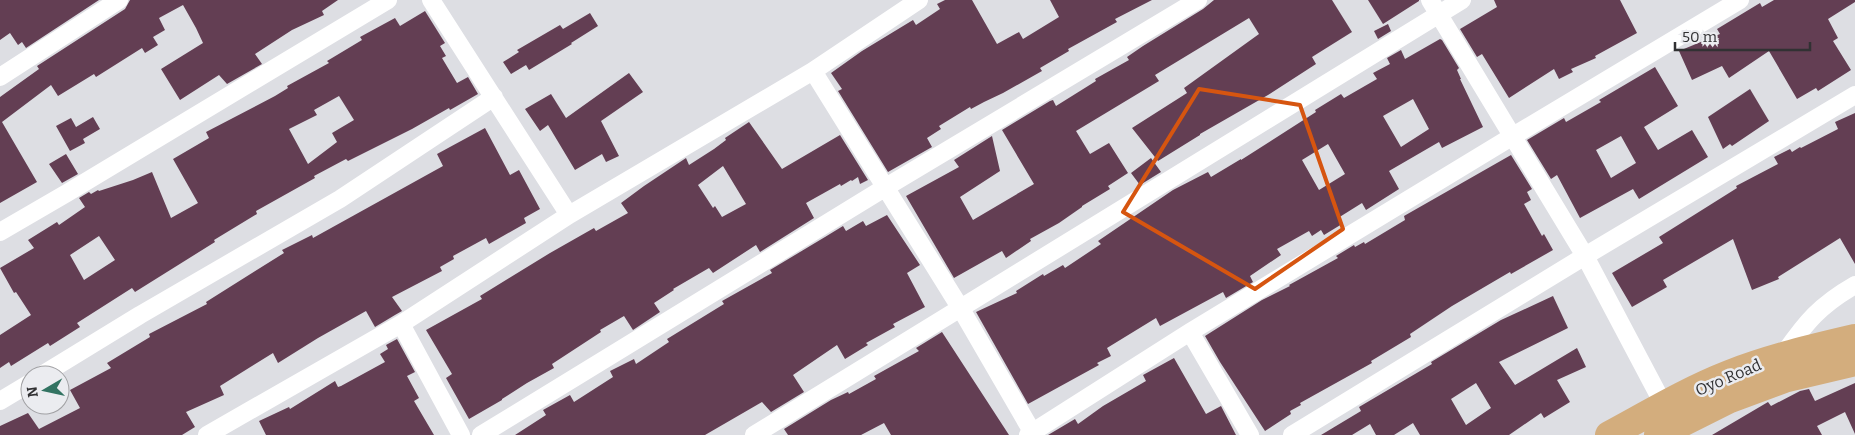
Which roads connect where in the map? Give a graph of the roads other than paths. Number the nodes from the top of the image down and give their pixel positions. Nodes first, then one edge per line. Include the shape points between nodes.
1 (119, 0) edge
2 (388, 0) edge
3 (432, 0) edge
4 (918, 0) edge
5 (1198, 0) edge
6 (1462, 0) edge
7 (1740, 0) edge
8 (1434, 7) edge
9 (813, 71) junction
10 (0, 77) edge
11 (1855, 95) edge
12 (494, 96) junction
13 (1512, 136) junction
14 (886, 186) junction
15 (569, 214) junction
16 (0, 232) edge
17 (1585, 256) junction
18 (1855, 284) edge
19 (961, 309) junction
20 (401, 324) junction
21 (1190, 332) junction
22 (1855, 338) edge
23 (1783, 355) junction
24 (1855, 362) edge
25 (58, 365) edge
26 (20, 389) edge
27 (0, 401) edge
28 (1666, 422) edge
29 (1032, 434) edge
30 (207, 435) edge
31 (461, 435) edge
32 (482, 435) edge
33 (754, 435) edge
34 (1250, 435) edge
35 (1292, 435) edge
36 (1609, 435) edge

1 - 10 street
2 - 16 street
3 - 12 street
4 - 9 street
5 - 14 street
6 - 8 street
7 - 13 street
8 - 13 street
8 - 19 street
9 - 14 street
9 - 15 street
11 - 17 street
12 - 15 street
12 - 25 street via 340,199
13 - 17 street
13 - 21 street
14 - 19 street
14 - 32 street
15 - 20 street
17 - 28 street
17 - 35 street
18 - 23 street via 1814,314
19 - 29 street
19 - 33 street
20 - 30 street
20 - 31 street
21 - 29 street
21 - 34 street
22 - 23 main road, Oyo Road
23 - 28 main road, Oyo Road via 1727,375
24 - 28 main road, Oyo Road via 1784,379
26 - 27 street
28 - 36 main road, Oyo Road

